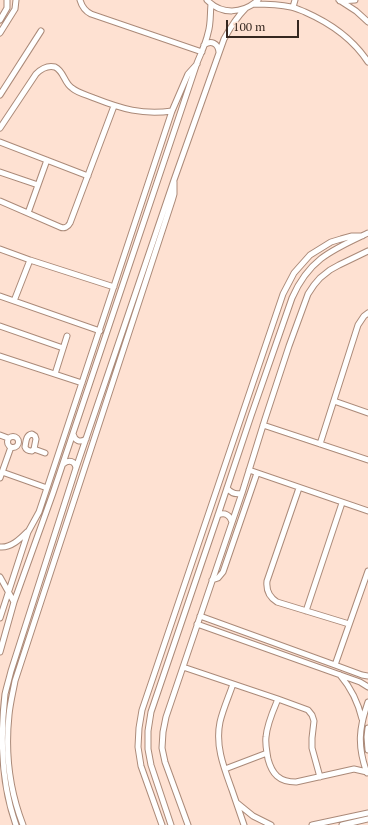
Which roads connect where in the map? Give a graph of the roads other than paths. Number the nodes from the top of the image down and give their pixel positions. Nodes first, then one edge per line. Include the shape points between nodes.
1 (6, 0) edge
2 (16, 0) edge
3 (80, 0) edge
4 (258, 0) edge
5 (295, 0) edge
6 (340, 0) edge
7 (355, 0) edge
8 (209, 2) edge
9 (253, 4) junction
10 (293, 7) junction
11 (245, 9) junction
12 (0, 20) edge
13 (368, 22) edge
14 (41, 31) dead end
15 (0, 33) edge
16 (204, 45) junction
17 (202, 52) junction
18 (219, 52) junction
19 (368, 62) edge
20 (197, 64) junction
21 (0, 95) edge
22 (114, 106) junction
23 (172, 111) junction
24 (0, 128) edge
25 (0, 142) edge
26 (47, 160) junction
27 (0, 172) edge
28 (88, 176) junction
29 (174, 180) junction
30 (38, 186) junction
31 (0, 201) edge
32 (28, 213) junction
33 (368, 233) edge
34 (362, 236) junction
35 (0, 249) edge
36 (368, 251) edge
37 (30, 260) junction
38 (114, 287) junction
39 (0, 296) edge
40 (14, 301) junction
41 (368, 313) edge
42 (0, 326) edge
43 (100, 331) junction
44 (67, 336) dead end
45 (63, 348) junction
46 (0, 356) edge
47 (55, 374) junction
48 (82, 383) junction
49 (249, 392) junction
50 (258, 395) junction
51 (334, 401) junction
52 (368, 413) edge
53 (263, 425) junction
54 (73, 434) junction
55 (0, 435) edge
56 (8, 438) junction
57 (86, 439) junction
58 (18, 440) junction
59 (26, 442) junction
60 (320, 444) junction
61 (11, 447) junction
62 (34, 449) junction
63 (45, 453) dead end
64 (368, 460) edge
65 (63, 464) junction
66 (76, 468) junction
67 (249, 470) junction
68 (2, 472) junction
69 (257, 473) junction
70 (0, 478) edge
71 (47, 488) junction
72 (227, 488) junction
73 (299, 488) junction
74 (242, 493) junction
75 (342, 503) junction
76 (368, 511) edge
77 (39, 512) junction
78 (45, 514) junction
79 (218, 515) junction
80 (232, 522) junction
81 (28, 532) junction
82 (0, 547) edge
83 (194, 558) junction
84 (203, 561) junction
85 (368, 571) edge
86 (0, 577) edge
87 (212, 580) junction
88 (8, 592) junction
89 (14, 602) junction
90 (32, 605) junction
91 (39, 608) junction
92 (306, 611) junction
93 (200, 616) junction
94 (0, 618) edge
95 (197, 624) junction
96 (349, 624) junction
97 (224, 625) junction
98 (222, 633) junction
99 (0, 652) edge
100 (335, 666) junction
101 (183, 667) junction
102 (346, 669) junction
103 (341, 675) junction
104 (368, 676) edge
105 (233, 684) junction
106 (368, 687) edge
107 (278, 698) junction
108 (368, 702) edge
109 (362, 719) junction
110 (368, 728) edge
111 (368, 750) edge
112 (267, 753) junction
113 (363, 758) junction
114 (225, 769) junction
115 (354, 769) junction
116 (368, 773) edge
117 (320, 778) junction
118 (237, 802) junction
119 (166, 810) junction
120 (158, 813) junction
121 (368, 813) edge
122 (361, 814) junction
123 (365, 820) edge
124 (351, 824) edge
125 (16, 825) edge
126 (23, 825) edge
127 (162, 825) edge
128 (171, 825) edge
129 (188, 825) edge
130 (244, 825) edge
131 (271, 825) edge
132 (312, 825) edge
133 (342, 825) edge

1 - 12 street via 7,8
2 - 15 street via 15,9
3 - 17 street via 82,6 91,14
4 - 9 street
5 - 10 street
6 - 7 street
6 - 13 street
8 - 11 street via 218,9 227,11
8 - 16 street via 209,32
9 - 10 street
9 - 11 street
10 - 19 street via 335,28 353,43
11 - 18 street via 230,27
14 - 21 street
16 - 17 street
16 - 18 street via 212,42 216,44
17 - 20 street
18 - 29 street
20 - 23 street via 188,74
20 - 54 street
22 - 23 street via 146,112
22 - 24 street via 74,90 58,69 47,67 33,78
22 - 28 street
23 - 38 street
25 - 26 street
26 - 28 street
26 - 30 street
27 - 30 street
28 - 32 street via 70,223 66,227 60,227
29 - 57 street
29 - 91 street via 172,201
30 - 32 street
31 - 32 street
33 - 34 street
34 - 49 street via 331,242 310,255 294,273 283,294
34 - 50 street via 334,249 303,277 292,298
35 - 37 street
36 - 53 street via 334,267 320,278 308,294
37 - 38 street
37 - 40 street
38 - 43 street
39 - 40 street
40 - 43 street
41 - 51 street via 358,325
42 - 45 street
43 - 48 street
44 - 45 street
45 - 47 street
46 - 47 street
47 - 48 street
48 - 71 street
49 - 50 street
49 - 83 street
50 - 72 street
51 - 52 street
51 - 60 street
53 - 60 street
53 - 67 street
54 - 57 street via 74,438 80,441
54 - 65 street
55 - 56 street
56 - 58 street via 12,436
56 - 61 street via 7,443
57 - 66 street
58 - 59 street
58 - 61 street via 16,447
59 - 62 street via 26,450
59 - 62 street via 27,437 32,434 35,436
60 - 64 street
61 - 68 street
62 - 63 street
65 - 66 street via 66,461 73,462
65 - 78 street
66 - 90 street
67 - 69 street
67 - 74 street
68 - 70 street
68 - 71 street
69 - 73 street
69 - 87 street via 223,572
71 - 77 street
72 - 74 street via 235,494
72 - 79 street
73 - 75 street
73 - 92 street via 267,585 274,599
74 - 80 street
75 - 76 street
75 - 92 street
77 - 78 street
77 - 81 street
78 - 89 street
79 - 80 street via 229,516
79 - 84 street
80 - 87 street
81 - 82 street via 15,542
81 - 88 street
83 - 84 street
83 - 120 street via 142,710 139,728 141,766
84 - 119 street via 151,712 148,730 151,765
85 - 96 street
86 - 88 street
87 - 93 street
88 - 89 street
88 - 94 street
89 - 99 street
90 - 91 street
90 - 125 street via 5,695 2,720 2,770
91 - 126 street via 15,681 9,713 7,746 10,778
92 - 96 street
93 - 95 street
93 - 97 street
95 - 98 street
95 - 101 street
96 - 100 street
97 - 98 street
97 - 100 street
98 - 103 street
100 - 102 street
101 - 105 street
101 - 129 street via 166,717 162,748
102 - 103 street
102 - 104 street
103 - 106 street
103 - 109 street via 354,695
105 - 107 street
105 - 114 street via 219,728 220,752
107 - 112 street via 266,732
107 - 117 street via 308,710 312,715 312,748
108 - 109 street
109 - 113 street via 360,740
110 - 111 street
112 - 114 street
112 - 117 street via 273,771 287,782
113 - 115 street
113 - 116 street
114 - 118 street
115 - 116 street
115 - 117 street
118 - 130 street
118 - 131 street via 253,816
119 - 120 street
119 - 128 street
120 - 127 street
121 - 122 street
122 - 123 street
122 - 132 street
123 - 124 street
124 - 133 street

